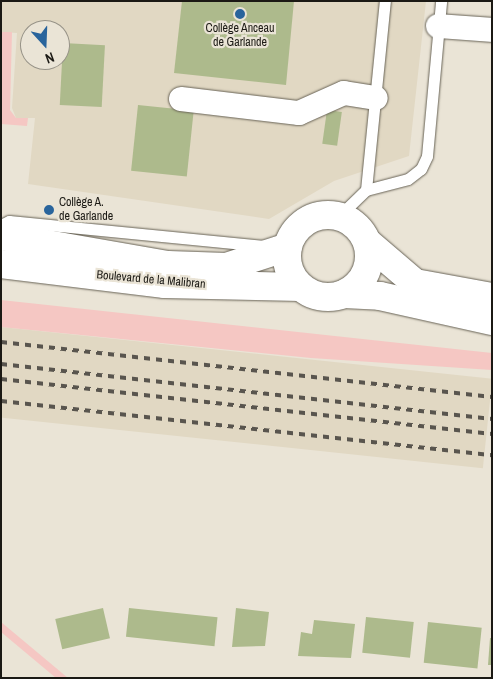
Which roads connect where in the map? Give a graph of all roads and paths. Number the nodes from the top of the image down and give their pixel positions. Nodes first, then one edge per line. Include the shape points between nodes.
1 (385, 1) edge
2 (441, 1) edge
3 (438, 26) junction
4 (492, 30) edge
5 (376, 98) junction
6 (181, 100) dead end
7 (366, 190) junction
8 (339, 216) junction
9 (1, 225) edge
10 (1, 236) edge
11 (368, 242) junction
12 (288, 247) junction
13 (1, 264) edge
14 (301, 287) junction
15 (344, 294) junction
16 (492, 297) edge
17 (492, 321) edge

1 - 5 lane
2 - 3 lane
3 - 4 street
3 - 7 lane via 427,156 421,169 408,179
5 - 6 street via 344,93 299,112
5 - 7 lane
7 - 8 lane
8 - 11 main road via 361,230
8 - 12 main road via 313,218 293,235
9 - 12 lane via 8,221
10 - 12 main road, Boulevard de la Malibran via 168,265 226,267
11 - 15 main road via 370,254 363,278
11 - 16 main road via 415,283
12 - 14 main road via 289,269
13 - 14 main road, Boulevard de la Malibran via 165,284
14 - 15 main road via 322,297
15 - 17 main road via 380,296

